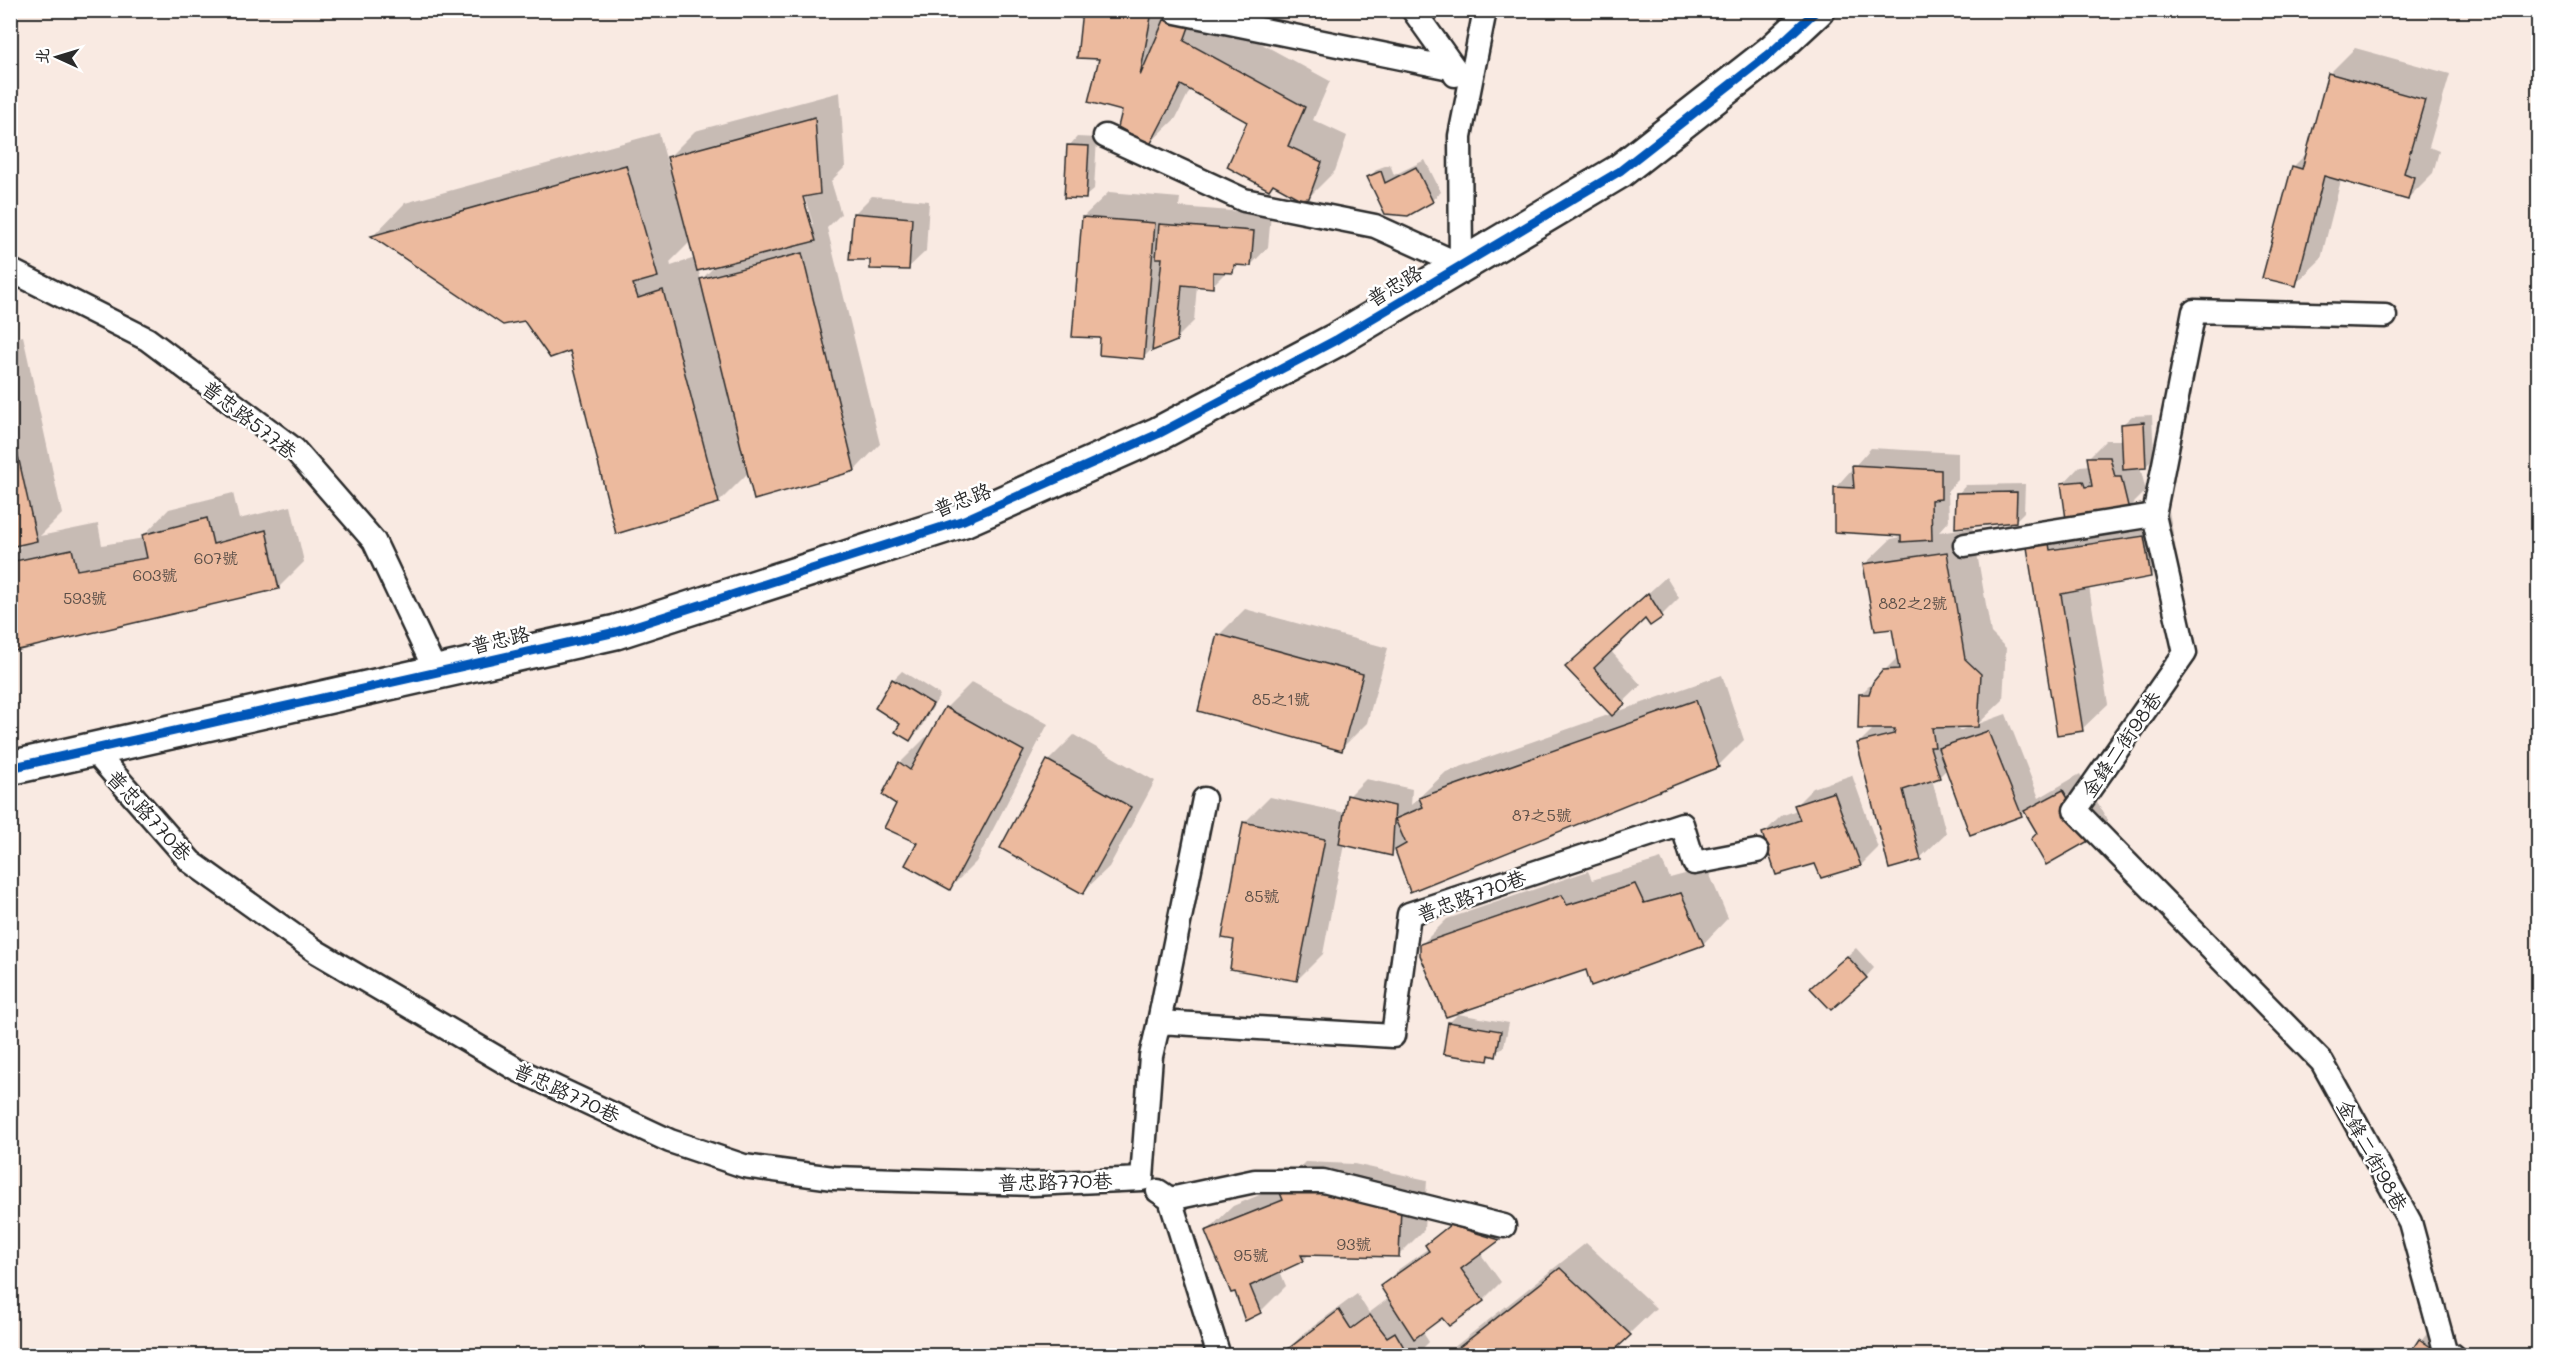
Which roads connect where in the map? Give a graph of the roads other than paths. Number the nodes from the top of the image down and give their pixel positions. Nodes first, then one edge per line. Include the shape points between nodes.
1 (1413, 10) edge
2 (1485, 10) edge
3 (1817, 10) edge
4 (1176, 12) edge
5 (1455, 69) junction
6 (1105, 136) dead end
7 (1460, 136) junction
8 (1461, 266) junction
9 (10, 270) edge
10 (2385, 316) dead end
11 (2154, 515) junction
12 (1965, 545) dead end
13 (436, 672) junction
14 (92, 749) junction
15 (10, 768) edge
16 (1204, 799) dead end
17 (1757, 851) dead end
18 (1159, 1022) junction
19 (1142, 1179) junction
20 (1170, 1199) junction
21 (1504, 1226) dead end
22 (1219, 1356) edge
23 (2453, 1356) edge

1 - 5 lane
2 - 7 lane
3 - 8 street, 普忠路 via 1773,51 1620,171
4 - 5 lane
5 - 7 lane
6 - 8 lane via 1244,200 1375,226
7 - 8 lane
8 - 13 street, 普忠路 via 1336,340 1158,434 964,520 616,632
9 - 13 lane, 普忠路577巷 via 147,339 294,449 374,541
10 - 11 lane, 金鋒二街98巷 via 2194,311
11 - 12 lane
11 - 23 lane, 金鋒二街98巷 via 2185,653 2074,810 2322,1062 2410,1222 2445,1350
13 - 14 street, 普忠路
14 - 15 street, 普忠路
14 - 19 lane, 普忠路770巷 via 191,862 317,952 518,1070 670,1141 744,1166 833,1178 1033,1184
16 - 18 lane
17 - 18 lane, 普忠路770巷 via 1695,863 1682,824 1409,914 1393,1036
18 - 19 lane via 1151,1056
19 - 20 lane
20 - 21 lane via 1255,1180 1323,1180
20 - 22 lane

